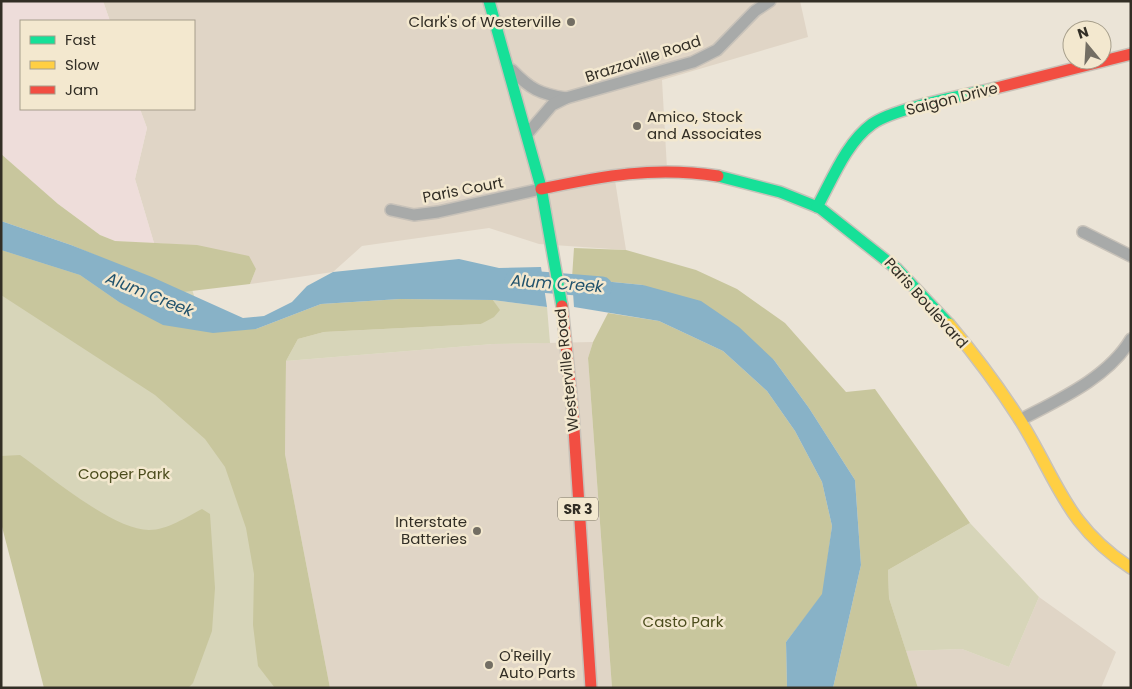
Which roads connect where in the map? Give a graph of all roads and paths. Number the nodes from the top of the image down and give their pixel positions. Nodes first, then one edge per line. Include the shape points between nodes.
1 (489, 1) edge
2 (770, 1) edge
3 (1131, 54) edge
4 (508, 66) junction
5 (566, 98) junction
6 (528, 134) junction
7 (541, 190) junction
8 (817, 207) junction
9 (391, 210) dead end
10 (1083, 232) dead end
11 (1131, 256) edge
12 (1131, 339) edge
13 (1128, 353) edge
14 (1020, 420) junction
15 (1131, 568) edge
16 (591, 688) edge

1 - 4 street, Westerville Road / SR 3
2 - 5 street, Brazzaville Road via 755,11 717,50 693,62
3 - 8 street, Saigon Drive via 896,112 872,124 853,144
4 - 5 street, Brazzaville Road via 531,88 545,95
4 - 6 street, Westerville Road / SR 3
5 - 6 street, Brazzaville Road via 552,105
6 - 7 street, Westerville Road / SR 3
7 - 8 street, Paris Boulevard via 600,177 665,171 721,176 774,190
7 - 9 street, Paris Court via 438,212 414,214
7 - 16 street, Westerville Road / SR 3 via 554,249 571,394
8 - 14 street, Paris Boulevard via 899,269 941,314
10 - 11 street
12 - 13 street
13 - 14 street via 1094,378
14 - 15 street, Paris Boulevard via 1068,509 1110,555

